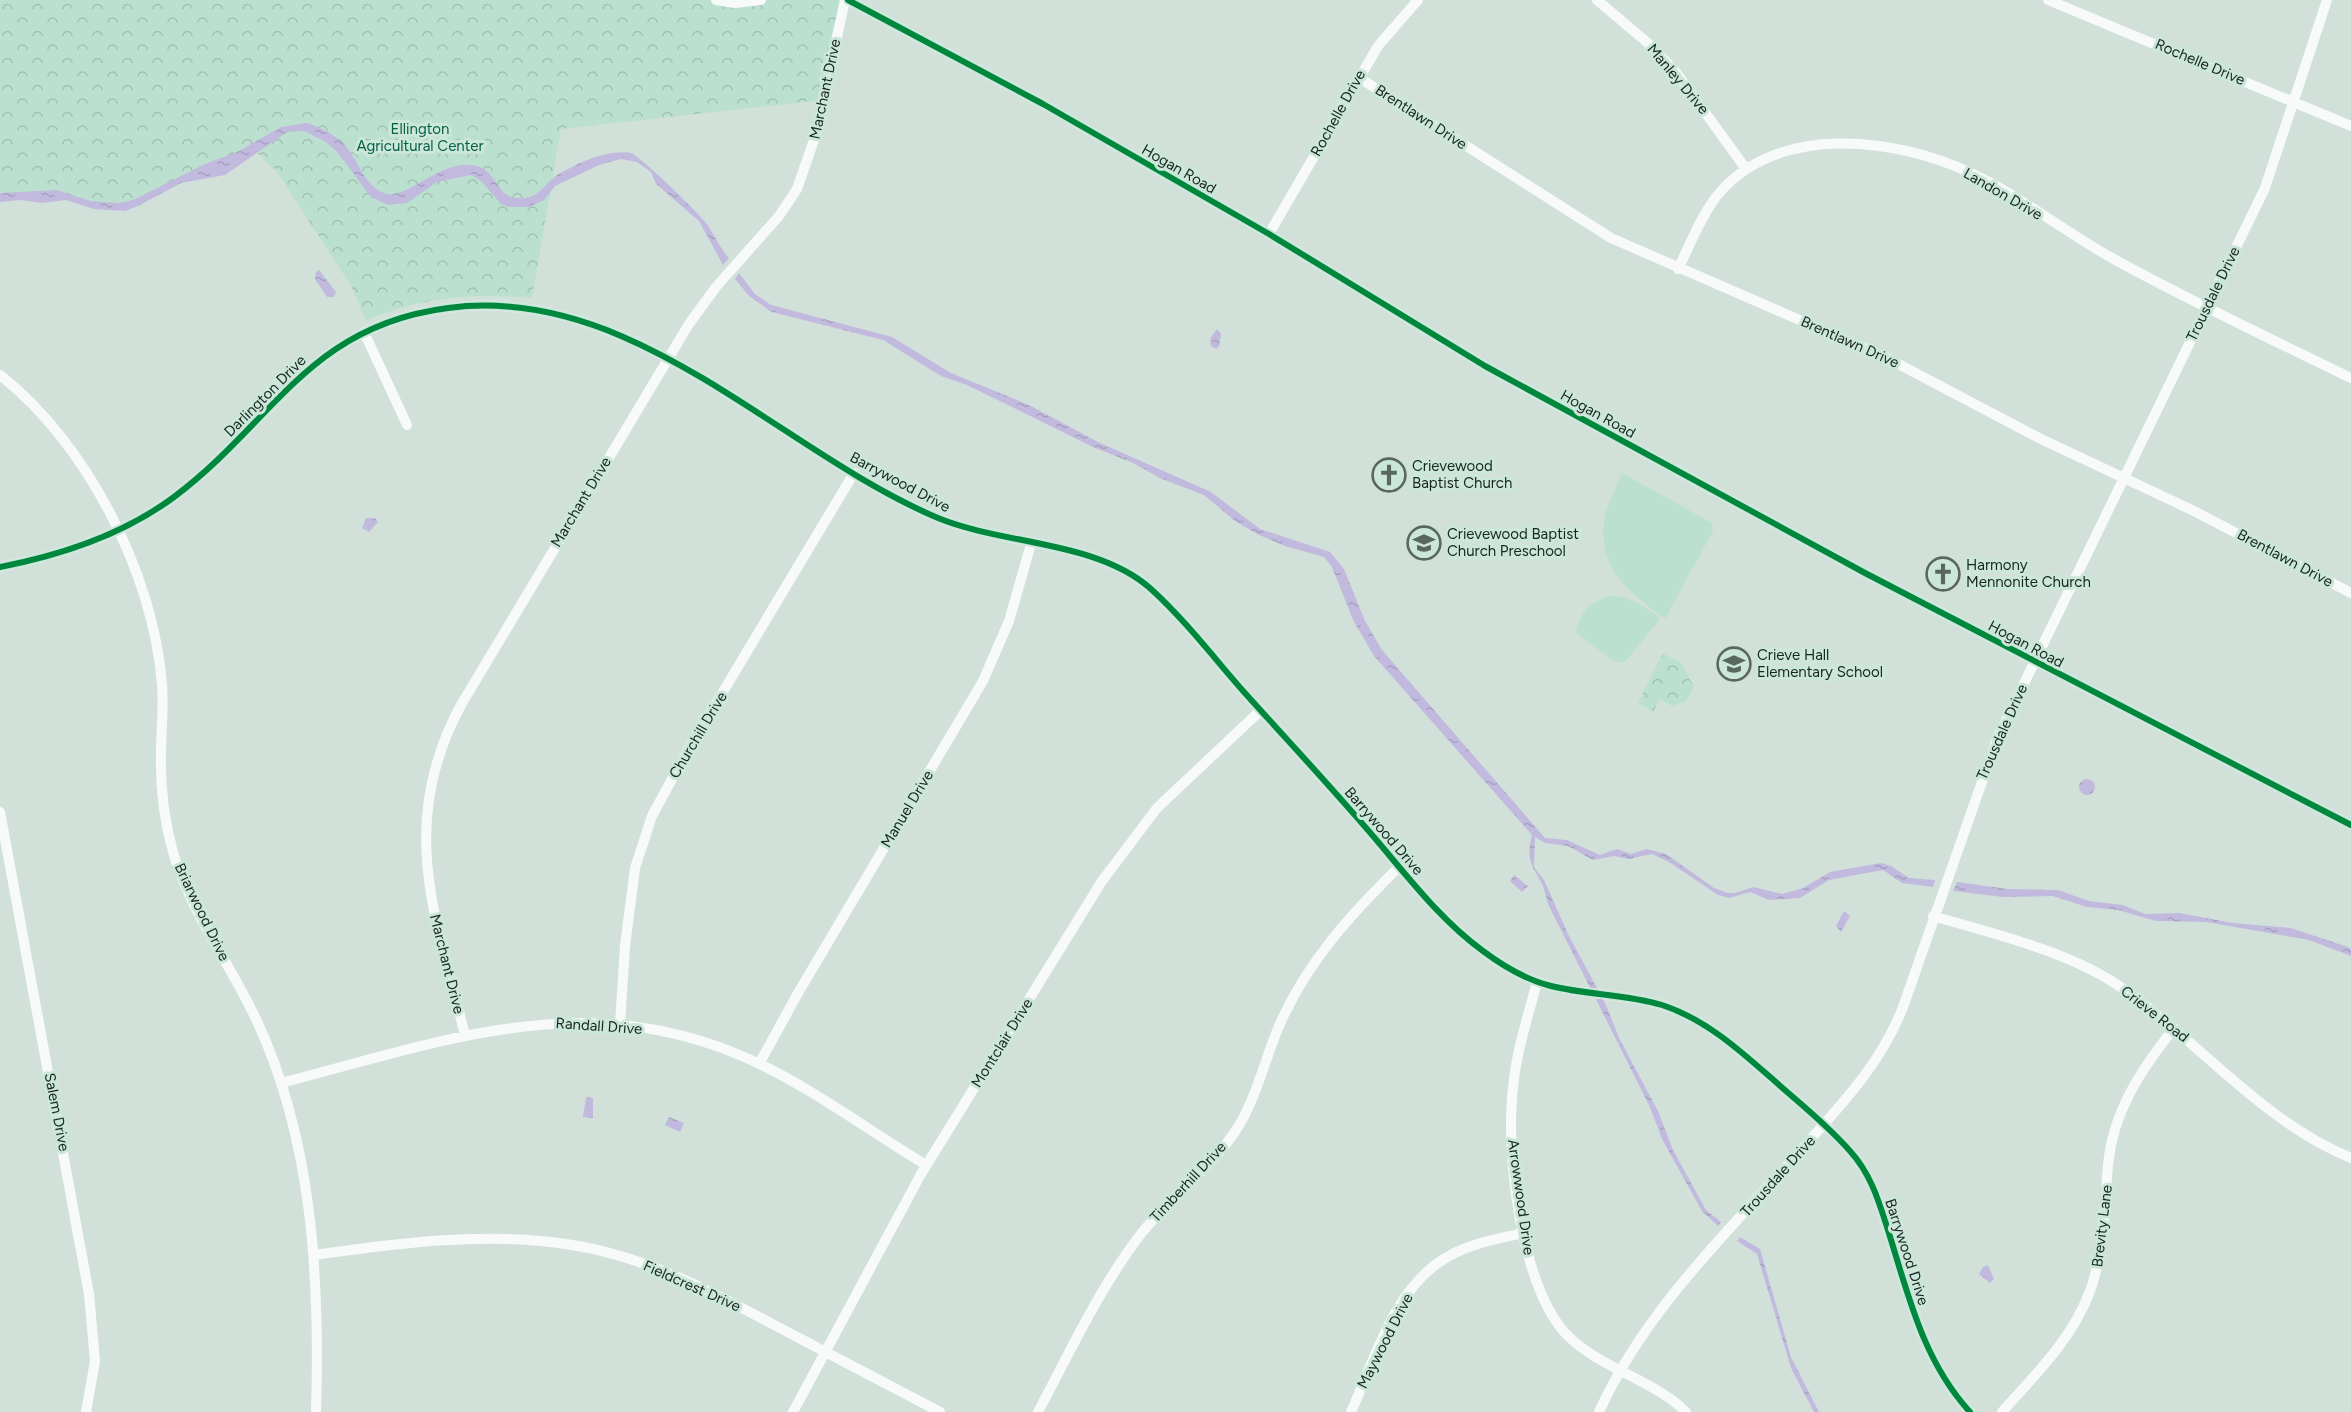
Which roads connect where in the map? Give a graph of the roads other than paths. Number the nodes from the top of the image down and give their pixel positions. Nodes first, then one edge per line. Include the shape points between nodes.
1 (716, 0) edge
2 (761, 0) edge
3 (846, 0) edge
4 (1418, 0) edge
5 (1598, 0) edge
6 (2048, 0) edge
7 (2327, 0) edge
8 (1358, 77) junction
9 (2294, 102) junction
10 (2351, 126) edge
11 (1746, 169) junction
12 (1269, 234) junction
13 (1678, 269) junction
14 (2206, 307) junction
15 (364, 332) junction
16 (666, 359) junction
17 (0, 375) edge
18 (2351, 378) edge
19 (407, 425) dead end
20 (854, 473) junction
21 (2125, 479) junction
22 (117, 531) junction
23 (1031, 544) junction
24 (0, 567) edge
25 (2351, 593) edge
26 (2034, 662) junction
27 (1261, 710) junction
28 (0, 812) edge
29 (2351, 825) edge
30 (1399, 867) junction
31 (1934, 916) junction
32 (1538, 982) junction
33 (621, 1024) junction
34 (2174, 1028) junction
35 (465, 1035) junction
36 (759, 1064) junction
37 (281, 1083) junction
38 (1824, 1125) junction
39 (2351, 1158) edge
40 (926, 1166) junction
41 (1523, 1233) junction
42 (314, 1255) junction
43 (825, 1352) junction
44 (1620, 1370) junction
45 (86, 1412) edge
46 (316, 1412) edge
47 (793, 1412) edge
48 (940, 1412) edge
49 (1038, 1412) edge
50 (1351, 1412) edge
51 (1599, 1412) edge
52 (1686, 1412) edge
53 (1970, 1412) edge
54 (2002, 1412) edge

1 - 2 street
3 - 12 street, Hogan Road via 1043,104
3 - 16 street, Marchant Drive via 815,137 796,189 779,216 712,293
4 - 8 street, Rochelle Drive via 1384,37
5 - 11 street, Manley Drive via 1675,71
6 - 9 street, Rochelle Drive
7 - 9 street, Trousdale Drive
8 - 12 street, Rochelle Drive
8 - 13 street, Brentlawn Drive via 1583,222
9 - 10 street, Rochelle Drive
9 - 14 street, Trousdale Drive via 2265,188
11 - 13 street, Landon Drive via 1716,198
11 - 14 street, Landon Drive via 1786,151 1817,145 1882,148 1935,159 1987,181 2079,240
12 - 26 street, Hogan Road via 1485,366
13 - 21 street, Brentlawn Drive via 1887,358
14 - 18 street, Landon Drive
14 - 21 street, Trousdale Drive
15 - 16 street, Darlington Drive via 429,311 494,306 581,321
15 - 19 street
15 - 22 street, Darlington Drive via 338,346 296,379 212,466 180,492
16 - 20 street, Barrywood Drive
16 - 35 street, Marchant Drive via 460,705 436,761 426,818 426,864 434,915
17 - 22 street, Briarwood Drive via 63,438 93,483
20 - 23 street, Barrywood Drive via 947,522
20 - 33 street, Churchill Drive via 652,816 635,868
21 - 25 street, Brentlawn Drive
21 - 26 street, Trousdale Drive
22 - 24 street, Darlington Drive via 60,553
22 - 37 street, Briarwood Drive via 146,602 157,644 162,689 162,789 173,851 193,900 255,1017
23 - 27 street, Barrywood Drive via 1091,557 1135,576 1172,610
23 - 36 street, Manuel Drive via 1009,621 983,681
26 - 29 street, Hogan Road
26 - 31 street, Trousdale Drive via 1997,739
27 - 30 street, Barrywood Drive
27 - 40 street, Montclair Drive via 1164,800 1133,836
28 - 45 street, Salem Drive via 89,1294 95,1360
30 - 32 street, Barrywood Drive via 1463,936 1493,958
30 - 49 street, Timberhill Drive via 1317,956 1280,1024 1238,1127 1131,1247 1089,1315
31 - 34 street, Crieve Road via 2080,966 2116,984
31 - 38 street, Trousdale Drive via 1887,1044 1867,1075
32 - 38 street, Barrywood Drive via 1666,1006 1710,1028
32 - 41 street, Arrowwood Drive via 1516,1065 1512,1099
33 - 35 street, Randall Drive via 538,1023
33 - 36 street, Randall Drive via 691,1039
34 - 39 street, Crieve Road via 2284,1121
34 - 54 street, Brevity Lane via 2130,1090 2116,1126 2101,1253 2088,1298 2063,1340
35 - 37 street, Randall Drive
36 - 40 street, Randall Drive
37 - 42 street, Briarwood Drive via 295,1133
38 - 44 street, Trousdale Drive via 1671,1295
38 - 53 street, Barrywood Drive via 1853,1153 1869,1176 1925,1343 1948,1386
40 - 43 street, Montclair Drive
41 - 44 street, Arrowwood Drive via 1535,1283 1550,1313 1577,1344
41 - 50 street, Maywood Drive via 1467,1247 1446,1257 1422,1277 1394,1318
42 - 43 street, Fieldcrest Drive via 443,1240 510,1239 574,1245 679,1276
42 - 46 street, Briarwood Drive via 319,1352
43 - 47 street, Montclair Drive
43 - 48 street, Fieldcrest Drive
44 - 51 street, Trousdale Drive
44 - 52 street, Arrowwood Drive

